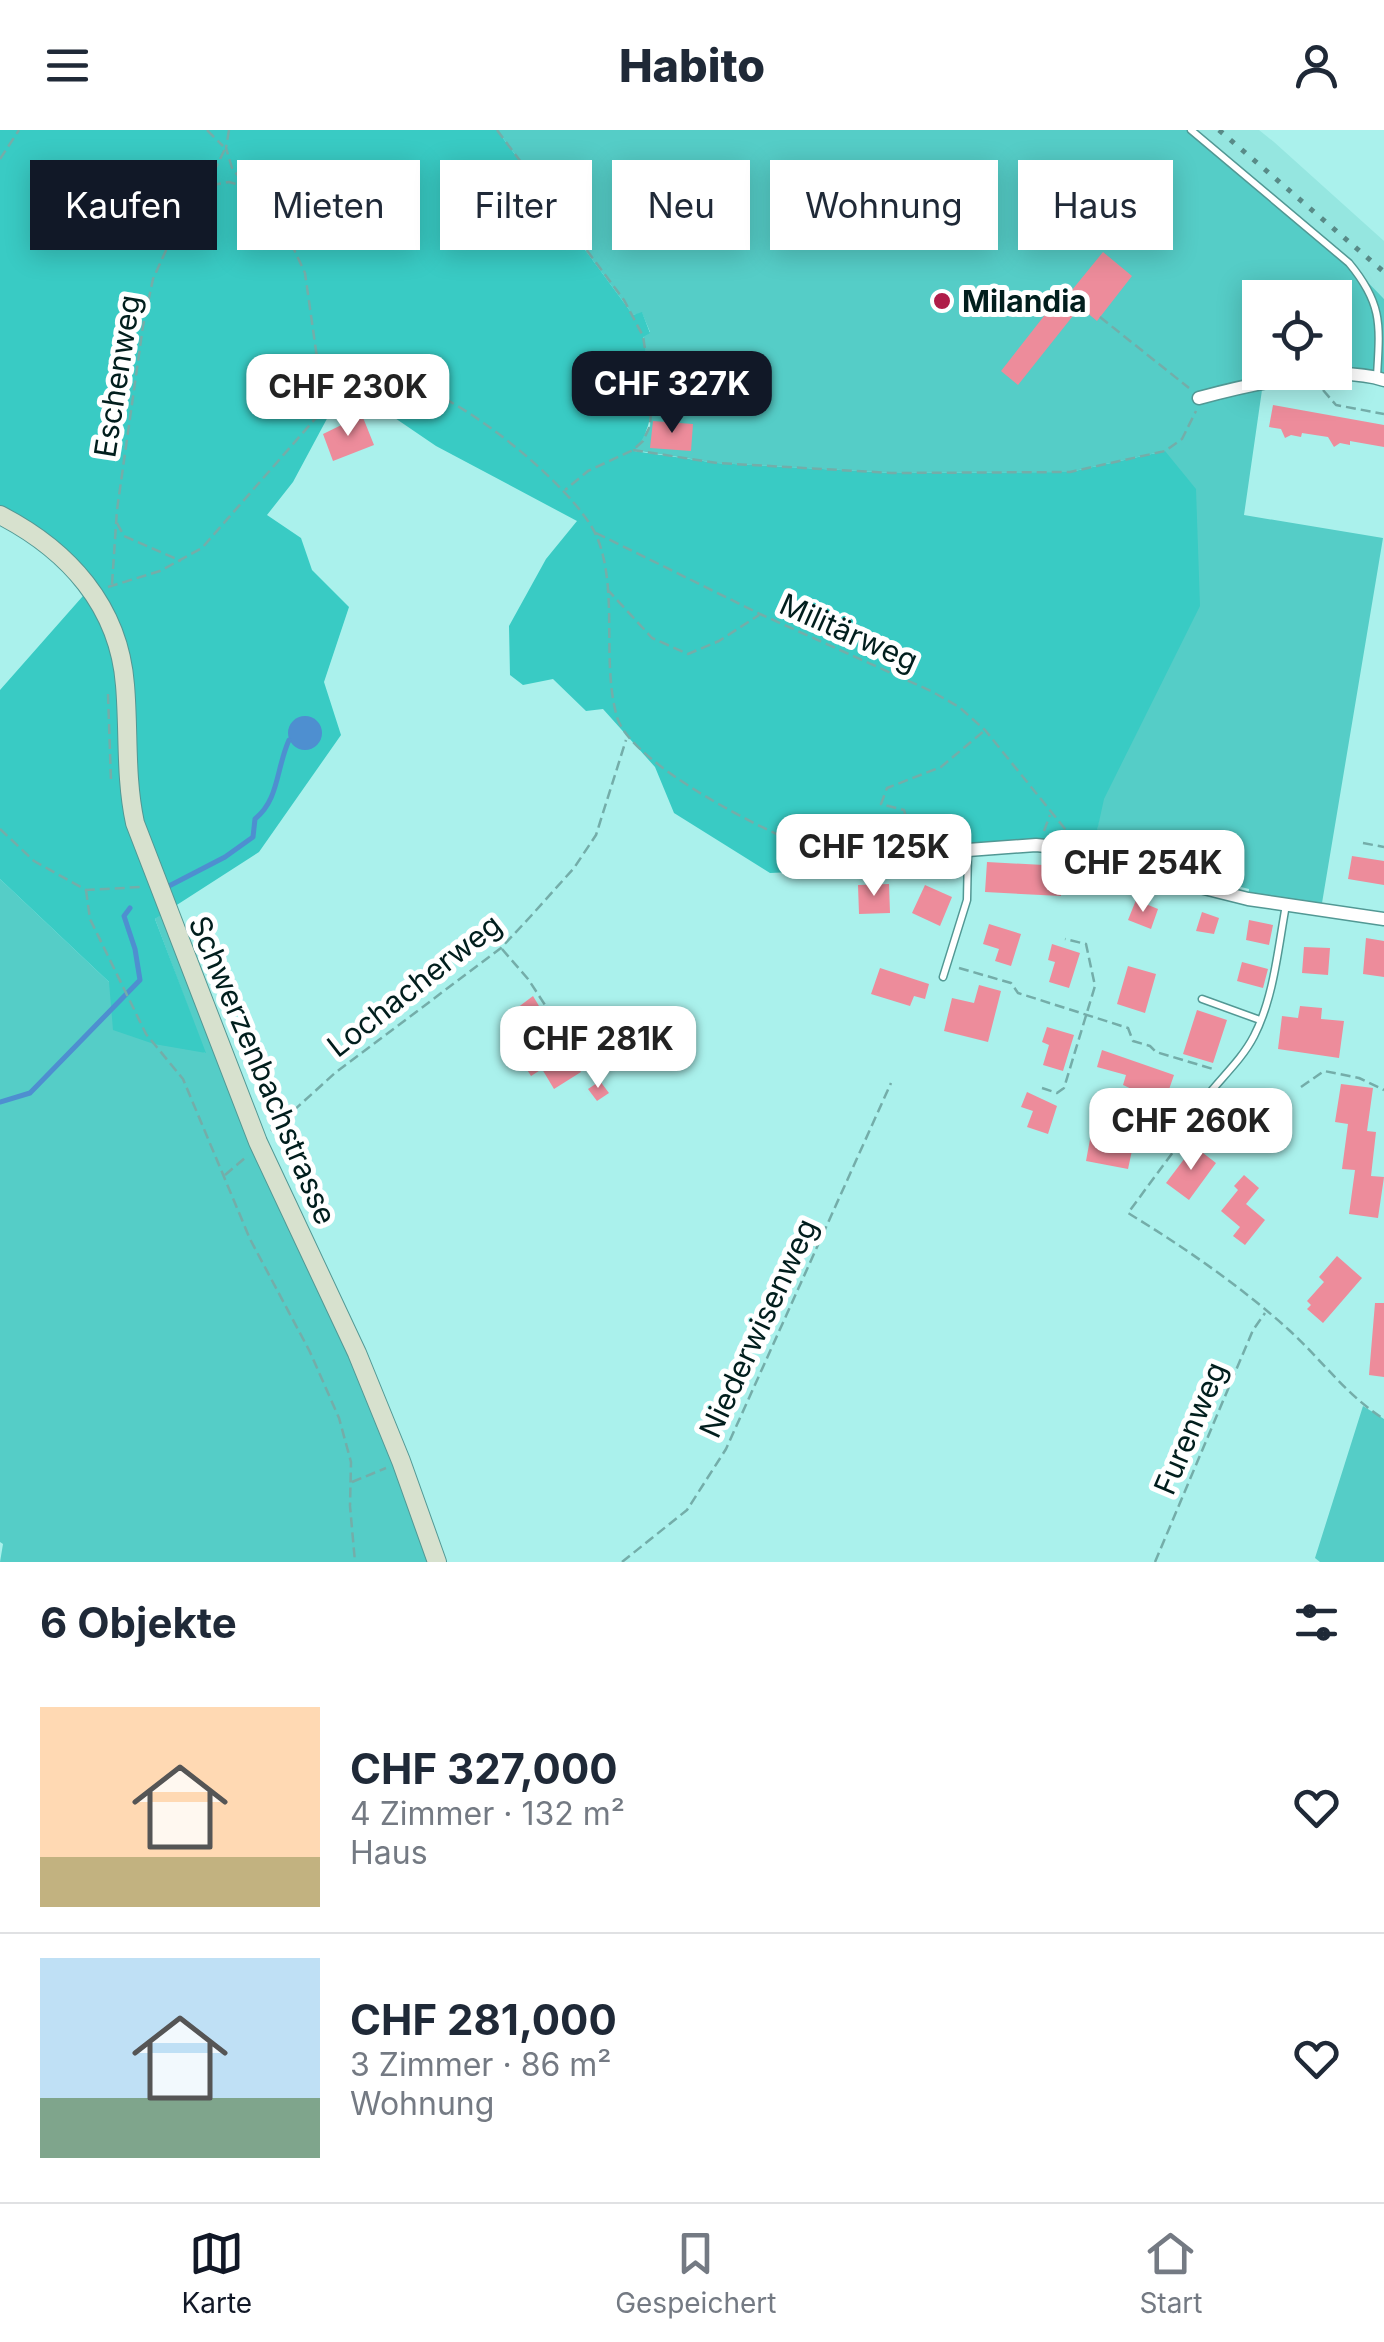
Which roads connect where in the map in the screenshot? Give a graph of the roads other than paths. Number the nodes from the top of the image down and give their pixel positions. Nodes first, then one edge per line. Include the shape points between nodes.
1 (1191, 130) edge
2 (1380, 379) edge
3 (1199, 398) road end
4 (0, 515) edge
5 (968, 850) joint
6 (1286, 904) junction
7 (1384, 920) edge
8 (944, 977) dead end
9 (1202, 999) dead end
10 (1260, 1020) junction
11 (1192, 1118) road end
12 (437, 1562) edge

1 - 2 lane via 1366,283 1380,322
2 - 3 street via 1263,382
4 - 12 street, Schwerzenbachstrasse via 48,543 92,590 108,620 122,656 135,822 258,1142 349,1336
5 - 6 street via 1074,849 1184,883
5 - 8 lane via 967,900
6 - 7 street
6 - 10 lane
9 - 10 lane
10 - 11 lane

